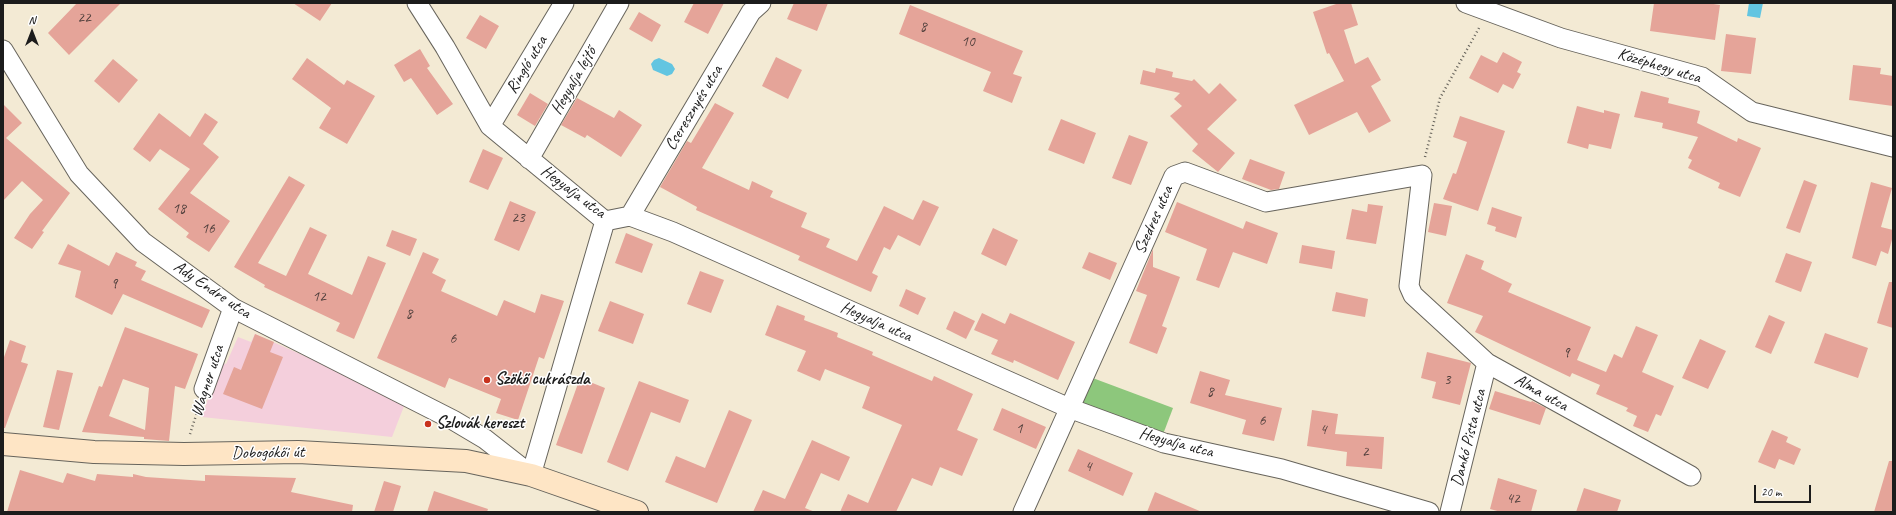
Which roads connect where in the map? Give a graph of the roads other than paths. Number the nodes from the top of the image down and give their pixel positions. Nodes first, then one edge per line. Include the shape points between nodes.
1 (417, 3) edge
2 (564, 3) edge
3 (619, 3) edge
4 (761, 3) edge
5 (1466, 3) edge
6 (3, 50) edge
7 (490, 126) junction
8 (1893, 147) edge
9 (529, 159) junction
10 (630, 216) junction
11 (605, 221) junction
12 (1409, 286) joint
13 (233, 308) junction
14 (1487, 363) junction
15 (204, 388) road end
16 (1069, 408) junction
17 (3, 444) edge
18 (531, 475) junction
19 (1692, 476) dead end
20 (636, 512) edge
21 (1023, 512) edge
22 (1429, 512) edge
23 (1450, 512) edge

1 - 7 street, Hegyalja utca
2 - 7 street, Ringló utca
3 - 9 street, Hegyalja lejtő
4 - 10 street, Cseresznyés utca via 751,12
5 - 8 street, Középhegy utca via 1561,38 1702,77 1752,112
6 - 13 street, Ady Endre utca via 79,174 143,242
7 - 9 street, Hegyalja utca
9 - 11 street, Hegyalja utca
10 - 11 street, Hegyalja utca
10 - 16 street, Hegyalja utca via 673,232
11 - 18 street
12 - 14 street, Alma utca via 1413,294
12 - 16 street, Szedres utca via 1422,175 1266,202 1184,172 1174,176
13 - 15 street, Wagner utca
13 - 18 street, Ady Endre utca via 453,420 485,439
14 - 19 street, Alma utca
14 - 23 street, Dankó Pista utca
16 - 21 street, Szedres utca
16 - 22 street, Hegyalja utca via 1164,443 1282,469
17 - 18 main road, Dobogókői út via 94,452 298,452 393,456 466,461
18 - 20 main road, Dobogókői út

